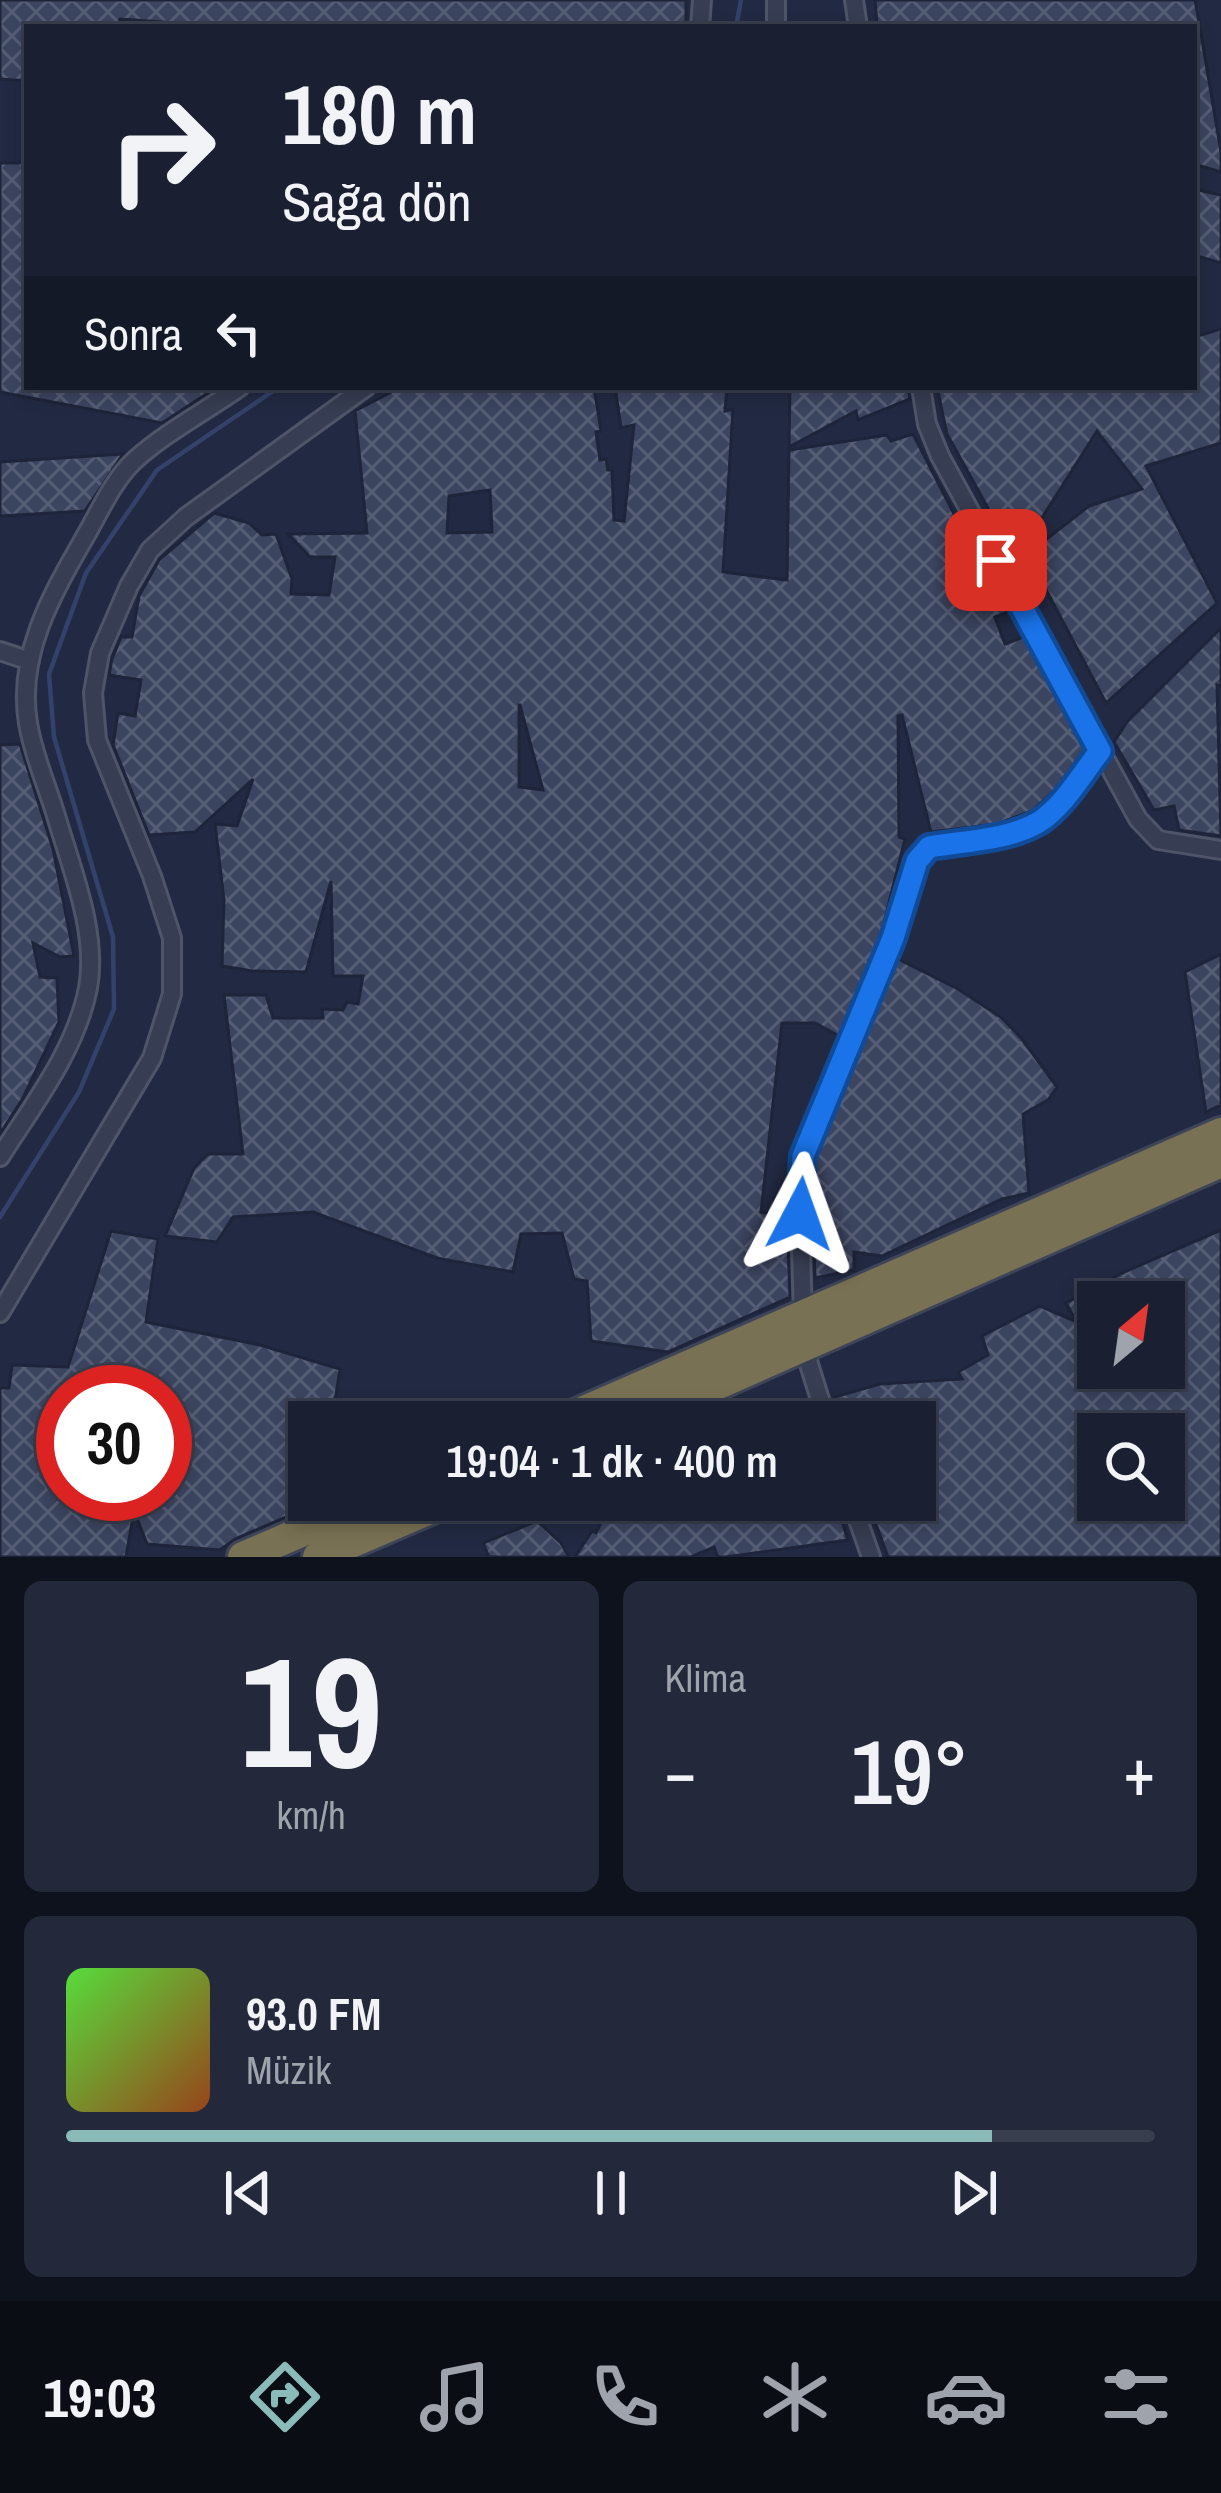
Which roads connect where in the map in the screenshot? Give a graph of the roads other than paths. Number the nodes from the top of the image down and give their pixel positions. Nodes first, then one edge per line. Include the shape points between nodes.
1 (236, 390) edge
2 (362, 390) edge
3 (921, 390) edge
4 (0, 651) edge
5 (29, 662) junction
6 (1100, 751) junction
7 (1221, 850) edge
8 (1221, 1133) edge
9 (0, 1156) edge
10 (1221, 1162) edge
11 (0, 1313) edge
12 (804, 1333) junction
13 (617, 1401) edge
14 (673, 1401) edge
15 (821, 1401) edge
16 (326, 1521) edge
17 (402, 1521) edge
18 (858, 1521) edge
19 (242, 1557) edge
20 (318, 1557) edge
21 (871, 1557) edge

1 - 5 street via 133,462 53,596
2 - 11 street via 150,550 100,653 97,740 172,938 172,994 152,1058
3 - 6 street via 940,456
4 - 5 street
5 - 9 street via 28,724 79,892 90,960 72,1034
6 - 7 street via 1158,840
6 - 12 street via 1037,823 929,847 917,861 803,1156
8 - 12 highway
10 - 12 highway
12 - 13 highway
12 - 14 highway
12 - 15 street
16 - 19 highway
17 - 20 highway
18 - 21 street

